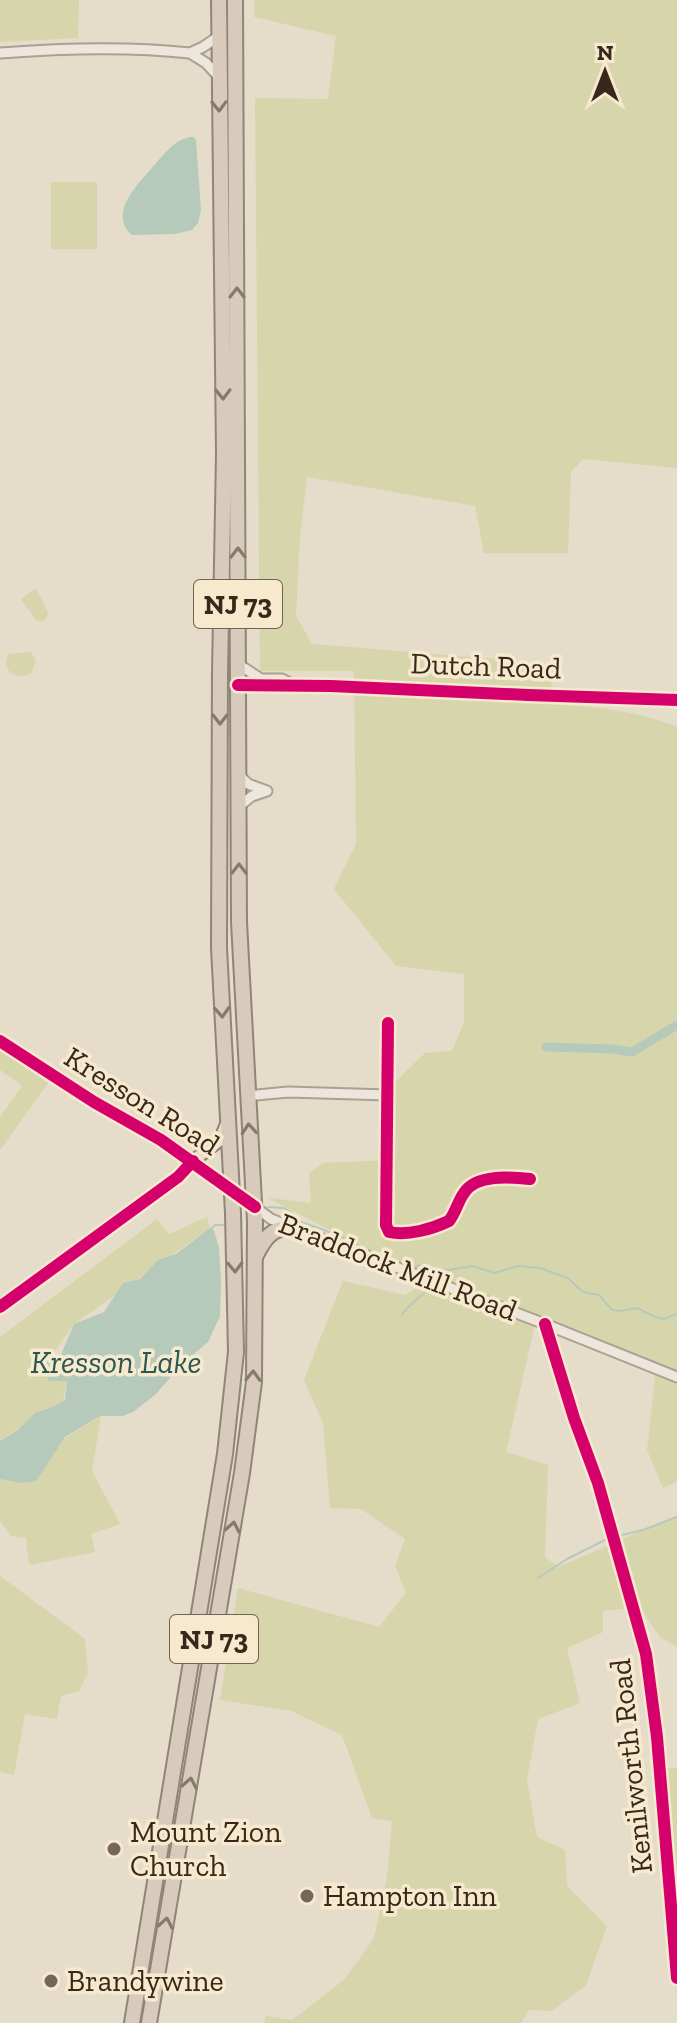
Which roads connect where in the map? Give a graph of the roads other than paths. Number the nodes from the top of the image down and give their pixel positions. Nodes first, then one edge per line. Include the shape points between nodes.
1 (219, 0) edge
2 (235, 0) edge
3 (219, 36) junction
4 (0, 53) edge
5 (190, 53) junction
6 (219, 77) junction
7 (222, 641) junction
8 (238, 664) junction
9 (238, 685) junction
10 (293, 685) junction
11 (677, 700) edge
12 (238, 774) junction
13 (238, 807) junction
14 (388, 1023) dead end
15 (0, 1041) edge
16 (388, 1095) junction
17 (247, 1096) junction
18 (228, 1118) junction
19 (193, 1161) junction
20 (530, 1179) dead end
21 (231, 1189) junction
22 (255, 1207) junction
23 (294, 1228) junction
24 (254, 1261) junction
25 (0, 1307) edge
26 (545, 1324) junction
27 (677, 1377) edge
28 (677, 1978) edge
29 (132, 2023) edge
30 (149, 2023) edge

1 - 3 highway, NJ 73
8 -> 2 highway, NJ 73
3 - 5 street
3 - 6 highway, NJ 73
4 - 5 street via 108,47
5 - 6 street
6 -> 7 highway, NJ 73
7 - 9 highway via 228,650 228,674
7 -> 18 highway, NJ 73 via 219,948
8 - 9 highway, NJ 73
8 - 10 street, Dutch Road via 261,679
9 - 10 street, Dutch Road
9 - 12 highway, NJ 73
10 - 11 street, Dutch Road
12 - 13 highway, NJ 73
12 - 13 street via 267,791
17 -> 13 highway, NJ 73
14 - 16 street
15 - 19 main road, Kresson Road
16 - 17 street
16 - 20 street via 389,1232 449,1221 472,1184
22 -> 17 highway, NJ 73
18 - 19 main road via 220,1140
18 - 21 highway, NJ 73
19 - 21 main road, Kresson Road
19 - 25 street
21 - 22 main road, Kresson Road
21 -> 29 highway, NJ 73 via 237,1322 231,1414
22 - 23 street, Braddock Mill Road
22 - 24 highway, NJ 73
23 - 24 highway via 270,1234
23 - 26 street, Braddock Mill Road
30 -> 24 highway, NJ 73 via 250,1418
26 - 27 street, Braddock Mill Road
26 - 28 street, Kenilworth Road via 598,1483 646,1654

